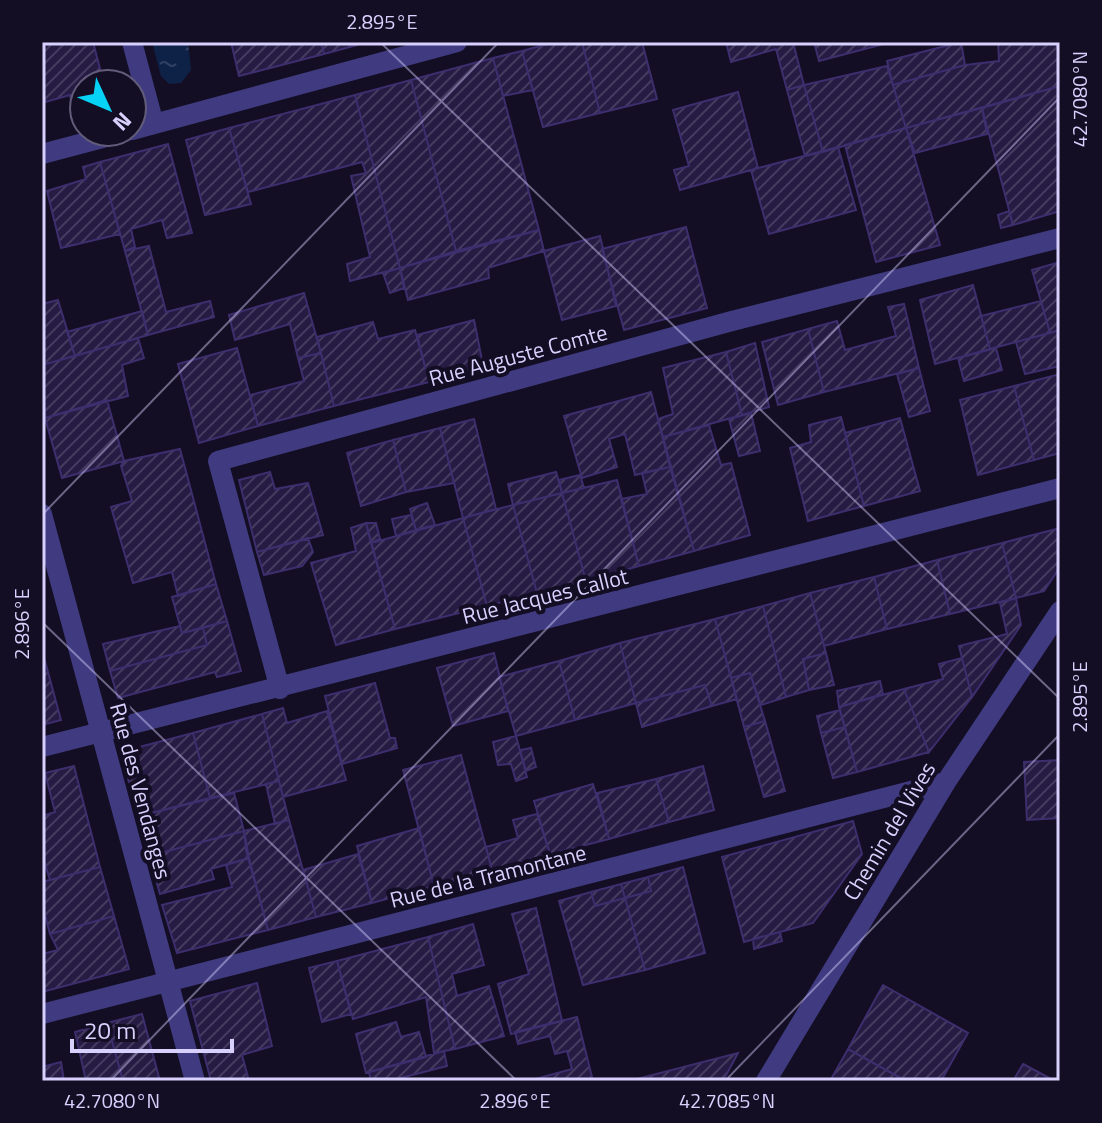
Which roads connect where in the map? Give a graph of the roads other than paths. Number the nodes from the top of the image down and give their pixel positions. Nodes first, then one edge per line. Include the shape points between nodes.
1 (132, 42) edge
2 (457, 42) edge
3 (154, 124) junction
4 (148, 126) edge
5 (68, 147) edge
6 (42, 154) edge
7 (1060, 238) edge
8 (1060, 488) edge
9 (42, 514) edge
10 (1060, 611) edge
11 (280, 689) junction
12 (100, 731) junction
13 (42, 747) edge
14 (946, 782) junction
15 (168, 983) junction
16 (42, 1014) edge
17 (195, 1081) edge
18 (766, 1081) edge

1 - 3 street
2 - 3 street
3 - 4 street
5 - 6 street
7 - 11 street, Rue Auguste Comte via 218,461
8 - 11 street, Rue Jacques Callot
9 - 12 street, Rue des Vendanges
10 - 14 street, Chemin del Vives
11 - 12 street, Rue Jacques Callot
12 - 13 street, Rue Jacques Callot
12 - 15 street, Rue des Vendanges
14 - 15 street, Rue de la Tramontane
14 - 18 street, Chemin del Vives
15 - 16 street, Rue de la Tramontane
15 - 17 street, Rue des Vendanges

